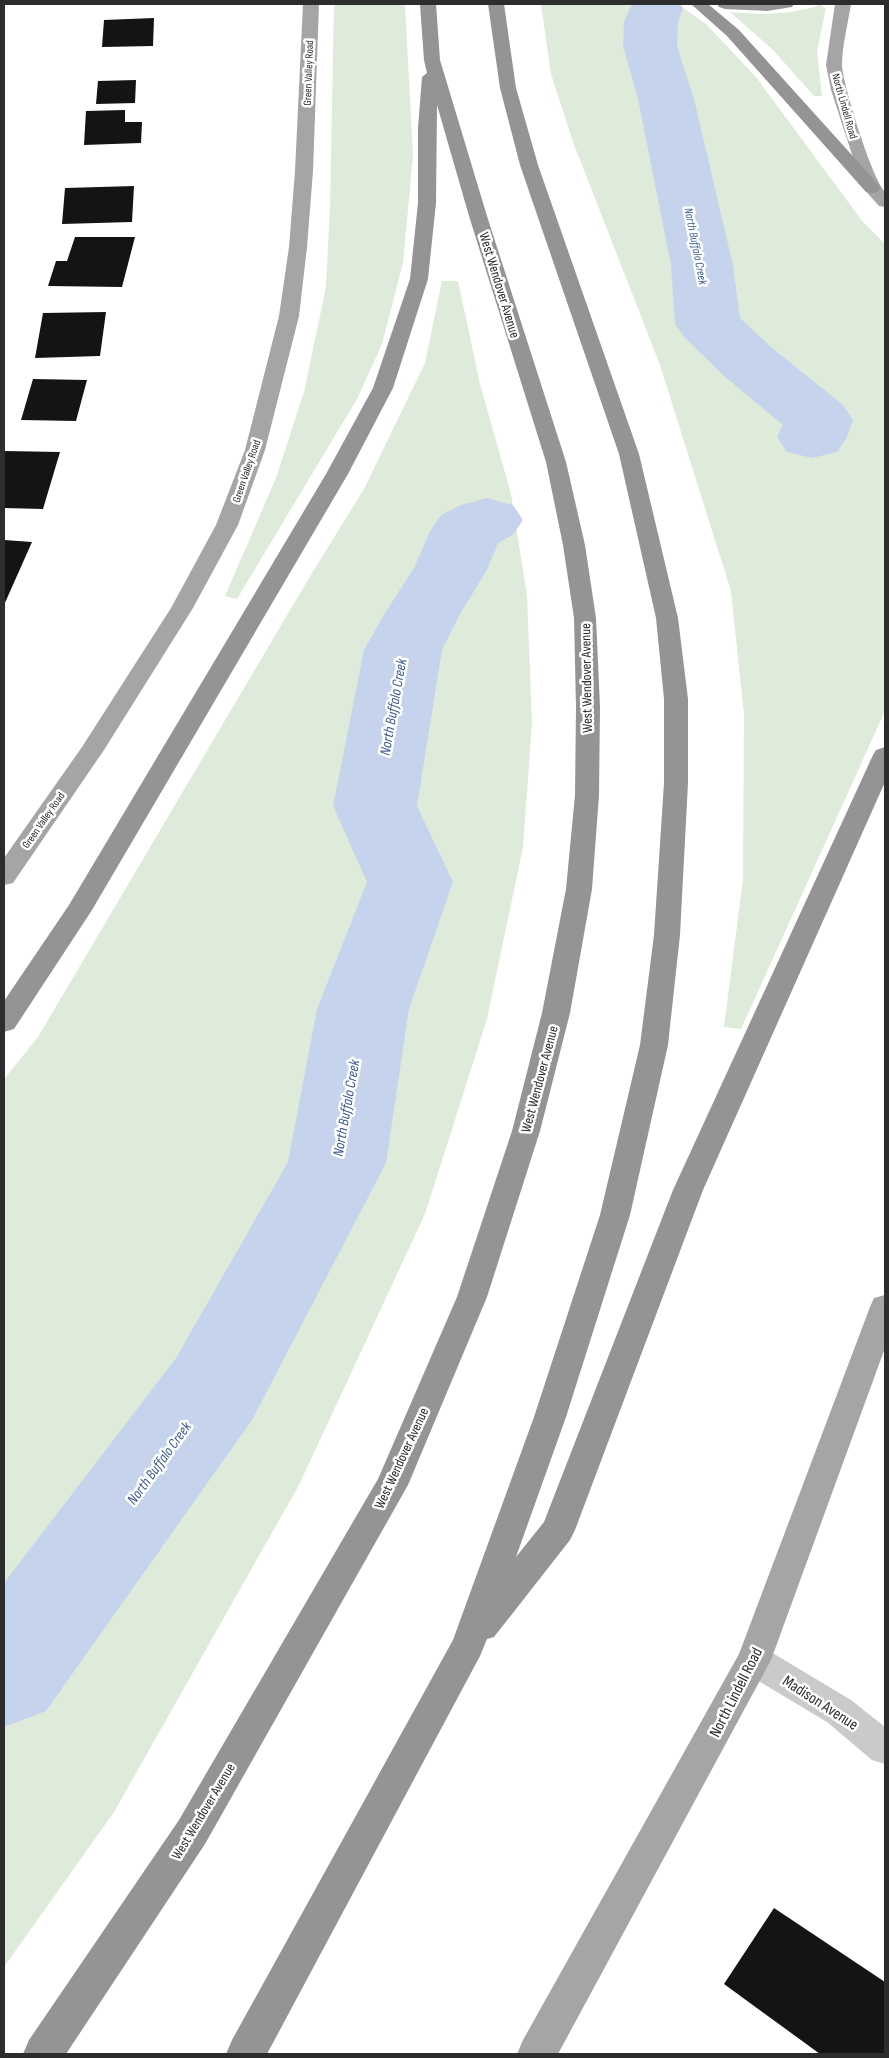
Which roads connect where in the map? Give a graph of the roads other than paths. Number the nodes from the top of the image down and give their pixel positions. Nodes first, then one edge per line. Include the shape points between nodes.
1 (311, 4) edge
2 (428, 4) edge
3 (496, 4) edge
4 (699, 4) edge
5 (725, 4) edge
6 (786, 4) edge
7 (843, 4) edge
8 (432, 60) junction
9 (872, 188) junction
10 (885, 202) edge
11 (885, 755) edge
12 (4, 877) edge
13 (4, 1022) edge
14 (885, 1307) edge
15 (468, 1645) junction
16 (754, 1660) junction
17 (885, 1748) edge
18 (43, 2054) edge
19 (246, 2054) edge
20 (537, 2054) edge

1 - 12 main road, Green Valley Road via 304,171 289,316 272,389 228,525 182,608 92,750
2 - 8 highway, West Wendover Avenue
3 - 15 highway via 508,88 529,165 629,454 651,543 666,618 676,699 676,783 667,935 654,1045 614,1215 550,1416
4 - 9 highway via 733,33
5 - 6 highway
7 - 9 main road, North Lindell Road via 834,65 855,142
8 - 13 highway via 427,128 427,203 419,279 383,388 337,474 79,910
8 - 18 highway, West Wendover Avenue via 556,462 574,545 585,618 587,795 579,889 556,1013 526,1131 472,1297 392,1485 192,1832
9 - 10 main road, North Lindell Road
11 - 15 highway via 688,1190 558,1530
14 - 16 main road, North Lindell Road
15 - 19 highway
16 - 17 street, Madison Avenue via 839,1711
16 - 20 main road, North Lindell Road

